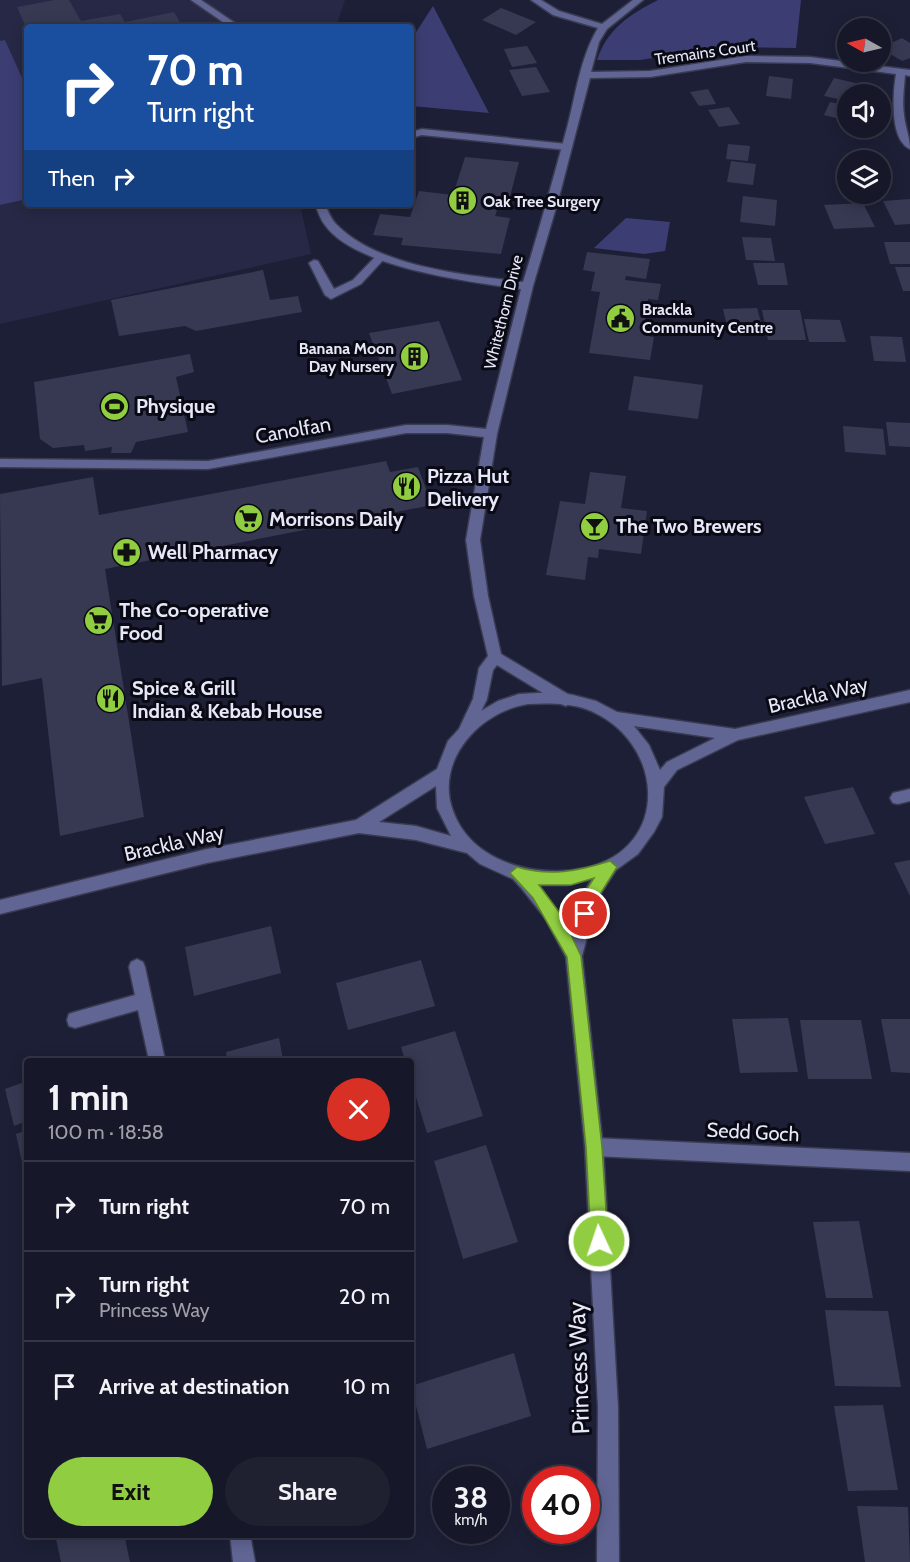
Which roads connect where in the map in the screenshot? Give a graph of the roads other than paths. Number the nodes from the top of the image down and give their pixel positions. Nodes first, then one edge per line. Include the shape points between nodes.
1 (195, 0) edge
2 (535, 0) edge
3 (639, 0) edge
4 (231, 24) edge
5 (603, 27) junction
6 (906, 72) edge
7 (584, 75) junction
8 (414, 134) edge
9 (567, 147) junction
10 (910, 147) edge
11 (320, 207) edge
12 (380, 258) junction
13 (314, 263) dead end
14 (527, 286) junction
15 (491, 434) junction
16 (0, 464) edge
17 (495, 657) junction
18 (910, 696) edge
19 (566, 700) junction
20 (609, 716) junction
21 (466, 729) junction
22 (735, 735) junction
23 (441, 774) junction
24 (657, 784) junction
25 (359, 826) junction
26 (468, 847) junction
27 (610, 867) junction
28 (517, 873) junction
29 (0, 907) edge
30 (574, 956) junction
31 (137, 967) dead end
32 (144, 1000) junction
33 (75, 1020) dead end
34 (157, 1058) edge
35 (594, 1147) junction
36 (910, 1162) edge
37 (241, 1538) edge
38 (244, 1562) edge
39 (608, 1562) edge

1 - 4 street
2 - 5 street via 556,13
3 - 5 street, Whitethorn Drive
5 - 7 street, Whitethorn Drive
6 - 7 street, Tremains Court via 776,58 650,74
6 - 10 street, Tremains Court via 896,108
7 - 9 street, Whitethorn Drive
8 - 9 street
9 - 14 street, Whitethorn Drive
11 - 12 street via 322,216 339,234
12 - 13 street via 357,282 331,295
12 - 14 street via 461,277
14 - 15 street, Whitethorn Drive
15 - 16 street, Canolfan via 406,429 208,465
15 - 17 street, Whitethorn Drive via 473,540
17 - 19 street
17 - 21 street via 486,668 480,699
18 - 22 street, Brackla Way
19 - 20 street via 591,705
19 - 21 street via 520,700 479,717
20 - 22 street, Brackla Way
20 - 24 street via 623,724 648,753
21 - 23 street via 455,741
22 - 24 street, Brackla Way via 672,766
23 - 25 street, Brackla Way
23 - 26 street via 445,809
24 - 27 street via 654,818 635,847
25 - 26 street, Brackla Way via 416,833
25 - 29 street, Brackla Way via 207,856
26 - 28 street via 495,866
27 - 28 street via 571,879 533,879
27 - 30 street, Princess Way via 590,896
28 - 30 street, Princess Way via 538,893
30 - 35 street, Princess Way
31 - 32 street
32 - 33 street
32 - 34 street
35 - 36 street, Sedd Goch
35 - 39 street, Princess Way via 608,1407
37 - 38 street

